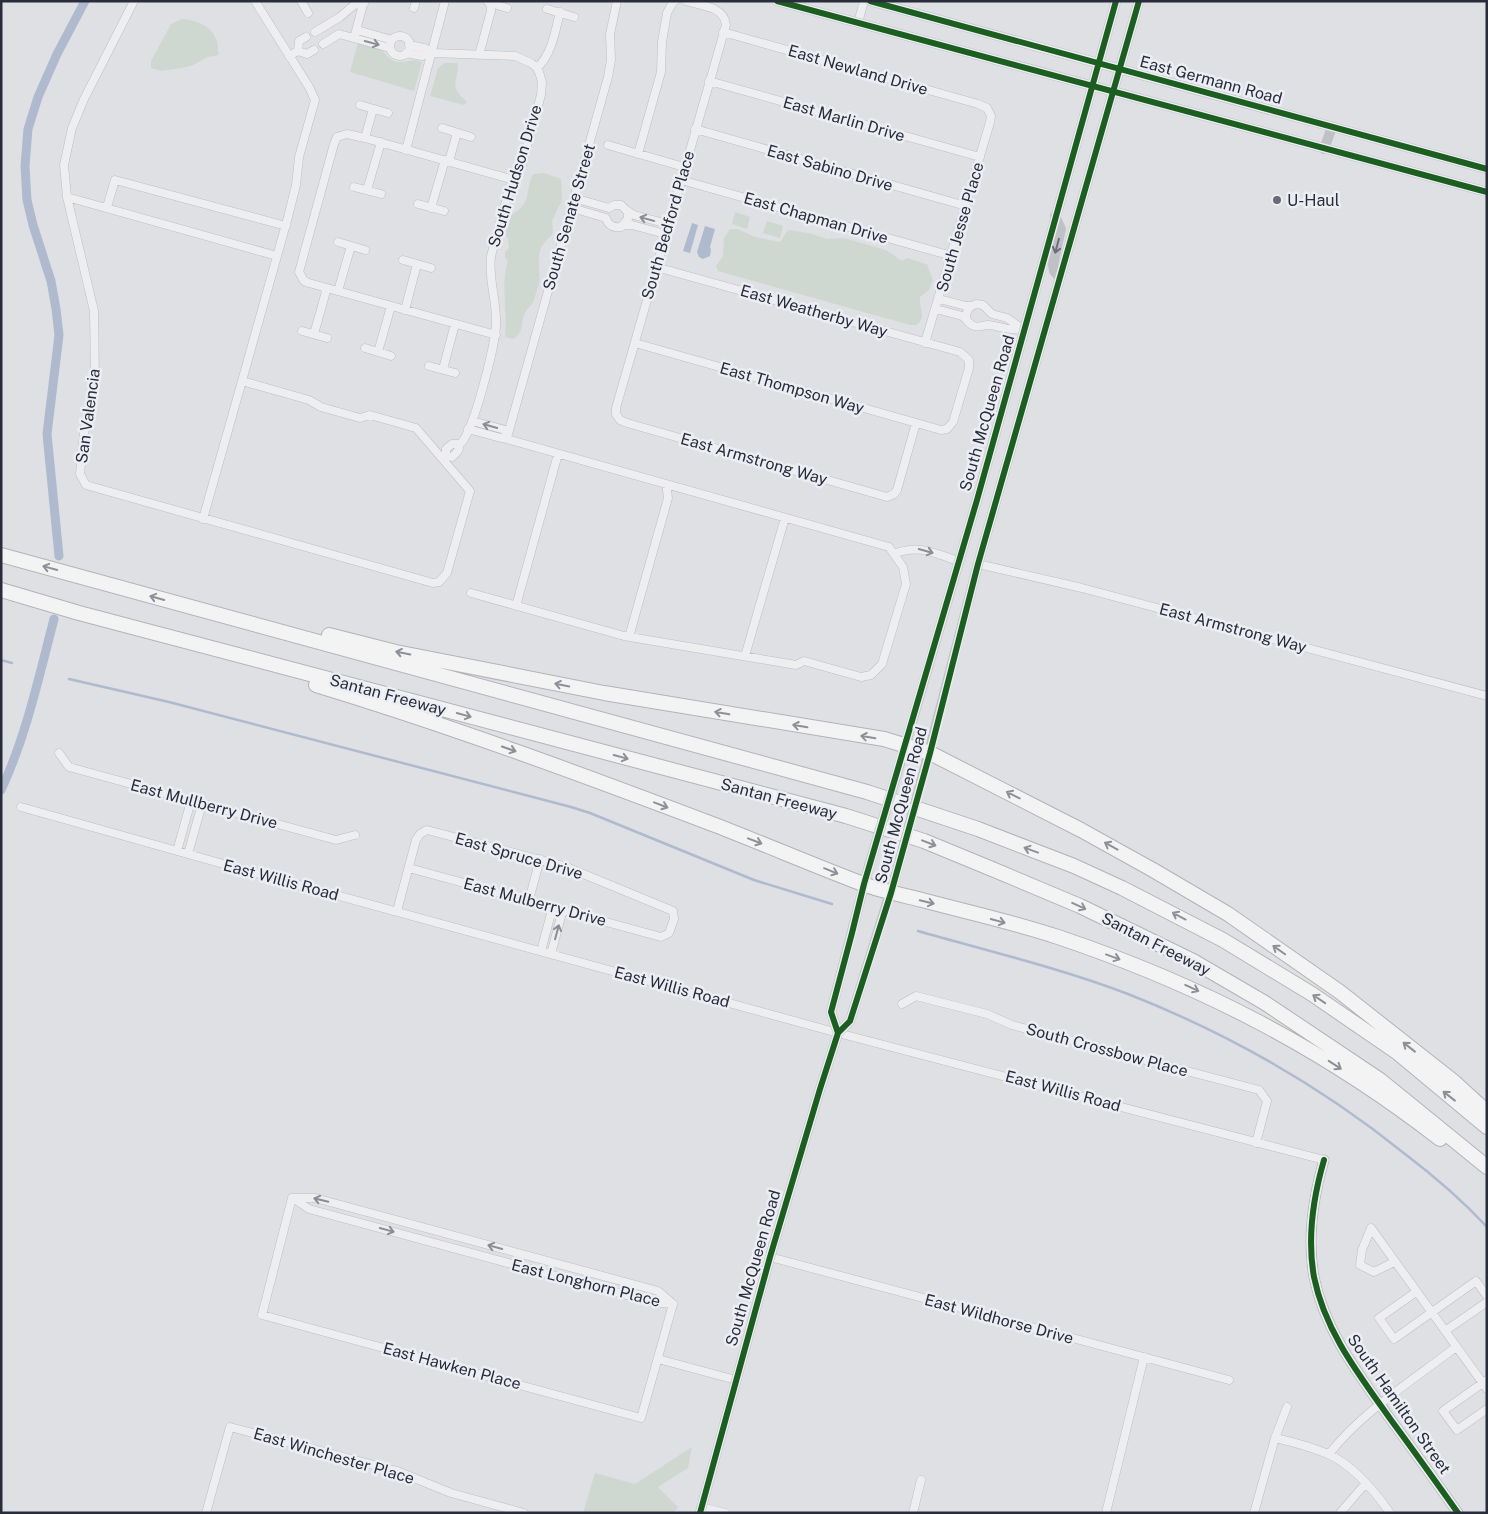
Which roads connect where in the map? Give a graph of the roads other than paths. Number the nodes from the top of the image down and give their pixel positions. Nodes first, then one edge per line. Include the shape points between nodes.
1 (134, 1) edge
2 (255, 1) edge
3 (301, 1) edge
4 (445, 1) edge
5 (617, 1) edge
6 (675, 1) edge
7 (686, 1) edge
8 (776, 1) edge
9 (864, 1) edge
10 (870, 1) edge
11 (1116, 1) edge
12 (1139, 1) edge
13 (364, 2) edge
14 (489, 2) edge
15 (507, 8) dead end
16 (547, 9) dead end
17 (560, 12) junction
18 (308, 13) dead end
19 (574, 16) dead end
20 (858, 23) junction
21 (328, 24) junction
22 (315, 32) dead end
23 (724, 32) junction
24 (356, 34) junction
25 (335, 36) junction
26 (306, 37) dead end
27 (324, 44) dead end
28 (391, 44) junction
29 (409, 44) junction
30 (314, 50) dead end
31 (298, 51) junction
32 (406, 53) junction
33 (432, 54) junction
34 (479, 55) junction
35 (290, 56) junction
36 (1098, 64) junction
37 (537, 68) junction
38 (1121, 70) junction
39 (709, 81) junction
40 (1091, 86) junction
41 (1114, 93) junction
42 (360, 105) dead end
43 (373, 109) junction
44 (990, 112) joint
45 (388, 113) dead end
46 (1332, 127) junction
47 (442, 128) dead end
48 (695, 129) junction
49 (457, 133) junction
50 (471, 137) dead end
51 (365, 138) junction
52 (380, 142) junction
53 (608, 145) dead end
54 (1324, 149) junction
55 (406, 150) junction
56 (638, 154) junction
57 (980, 157) junction
58 (447, 161) junction
59 (684, 167) junction
60 (1487, 169) edge
61 (514, 180) junction
62 (681, 180) junction
63 (354, 187) dead end
64 (367, 190) junction
65 (1487, 192) edge
66 (381, 194) dead end
67 (68, 197) junction
68 (574, 198) junction
69 (418, 204) dead end
70 (966, 206) junction
71 (107, 207) junction
72 (431, 208) junction
73 (572, 208) junction
74 (628, 211) junction
75 (444, 212) dead end
76 (1055, 216) junction
77 (668, 224) junction
78 (624, 225) junction
79 (286, 226) junction
80 (665, 234) junction
81 (338, 242) dead end
82 (351, 246) junction
83 (365, 250) dead end
84 (278, 256) junction
85 (952, 256) junction
86 (403, 260) dead end
87 (417, 264) junction
88 (656, 267) junction
89 (430, 268) dead end
90 (1059, 276) junction
91 (327, 288) junction
92 (338, 291) junction
93 (939, 298) junction
94 (391, 306) junction
95 (971, 306) junction
96 (936, 309) junction
97 (404, 310) junction
98 (967, 320) junction
99 (455, 324) junction
100 (1024, 330) junction
101 (302, 331) dead end
102 (314, 334) junction
103 (496, 335) junction
104 (1042, 336) junction
105 (327, 338) dead end
106 (925, 342) junction
107 (635, 343) junction
108 (364, 348) dead end
109 (378, 352) junction
110 (391, 356) dead end
111 (429, 366) dead end
112 (443, 369) junction
113 (455, 373) dead end
114 (242, 381) junction
115 (618, 417) joint
116 (472, 421) junction
117 (916, 423) junction
118 (950, 427) joint
119 (468, 429) junction
120 (509, 431) junction
121 (503, 438) junction
122 (558, 454) junction
123 (444, 457) junction
124 (666, 484) junction
125 (203, 518) junction
126 (785, 518) junction
127 (894, 554) junction
128 (3, 555) edge
129 (958, 561) junction
130 (978, 564) junction
131 (1, 590) edge
132 (471, 593) dead end
133 (516, 606) junction
134 (204, 611) junction
135 (79, 613) junction
136 (629, 637) junction
137 (745, 656) junction
138 (1487, 696) edge
139 (905, 745) junction
140 (59, 752) dead end
141 (930, 753) junction
142 (191, 801) junction
143 (202, 804) junction
144 (21, 807) dead end
145 (185, 822) junction
146 (196, 825) junction
147 (355, 835) dead end
148 (177, 851) junction
149 (188, 854) junction
150 (540, 859) junction
151 (409, 868) junction
152 (864, 884) junction
153 (891, 893) junction
154 (529, 900) junction
155 (553, 906) junction
156 (563, 909) junction
157 (397, 911) junction
158 (661, 936) joint
159 (541, 951) junction
160 (551, 954) junction
161 (902, 1004) dead end
162 (838, 1033) junction
163 (1487, 1112) edge
164 (1487, 1127) edge
165 (1256, 1142) junction
166 (1324, 1160) joint
167 (1487, 1167) edge
168 (1487, 1174) edge
169 (292, 1198) junction
170 (338, 1204) junction
171 (336, 1216) junction
172 (408, 1223) junction
173 (405, 1235) junction
174 (479, 1242) junction
175 (477, 1254) junction
176 (770, 1257) junction
177 (553, 1262) junction
178 (1394, 1262) junction
179 (551, 1274) junction
180 (624, 1282) junction
181 (1416, 1292) junction
182 (622, 1294) junction
183 (1487, 1296) edge
184 (1487, 1302) edge
185 (673, 1304) junction
186 (1431, 1312) junction
187 (1445, 1331) junction
188 (1456, 1347) junction
189 (1144, 1357) junction
190 (658, 1359) junction
191 (736, 1380) junction
192 (1229, 1380) dead end
193 (1485, 1384) edge
194 (1380, 1405) junction
195 (1287, 1407) dead end
196 (1487, 1409) edge
197 (1275, 1438) junction
198 (1329, 1454) junction
199 (921, 1480) dead end
200 (1366, 1483) junction
201 (502, 1510) edge
202 (701, 1510) edge
203 (206, 1513) edge
204 (524, 1513) edge
205 (725, 1513) edge
206 (913, 1513) edge
207 (1106, 1513) edge
208 (1254, 1513) edge
209 (1340, 1513) edge
210 (1390, 1513) edge
211 (1458, 1513) edge

1 - 67 street, San Valencia via 72,128 64,165
2 - 35 street
3 - 18 street
4 - 33 street
5 - 68 street, South Senate Street via 610,34 609,71
6 - 56 street via 667,13 661,72
7 - 23 street via 721,12 725,17
8 - 20 main road
9 - 20 street
10 - 36 main road, East Germann Road
11 - 36 main road, South McQueen Road
12 - 38 main road, South McQueen Road
13 - 21 street via 354,5
13 - 24 street
14 - 15 street
14 - 34 street via 491,11
16 - 17 street
17 - 19 street
17 - 37 street via 551,48
20 - 40 main road
21 - 22 street
21 - 25 street
23 - 39 street, South Bedford Place
23 - 44 street, East Newland Drive via 978,104
24 - 25 street
24 - 28 street
25 - 27 street
26 - 31 street via 299,41
28 - 29 street via 401,36
28 - 32 street via 397,55
29 - 32 street
29 - 33 street
30 - 31 street via 307,54
31 - 35 street
32 - 33 street
33 - 34 street
33 - 55 street
34 - 37 street via 524,58
35 - 79 street via 315,100 299,157
36 - 38 main road, East Germann Road
36 - 40 main road, South McQueen Road
37 - 61 street, South Hudson Drive via 542,82 541,95 522,165
38 - 41 main road, South McQueen Road
38 - 46 main road, East Germann Road
39 - 48 street, South Bedford Place
39 - 57 street, East Marlin Drive
40 - 41 main road
40 - 76 main road, South McQueen Road
41 - 54 main road
41 - 90 main road, South McQueen Road
42 - 43 street
43 - 45 street
43 - 51 street
44 - 57 street, South Jesse Place
46 - 54 main road
46 - 60 main road, East Germann Road
47 - 49 street
48 - 59 street, South Bedford Place
48 - 70 street, East Sabino Drive
49 - 50 street
49 - 58 street
51 - 52 street
51 - 91 street via 347,134 337,137 300,266 300,276 304,281
52 - 55 street
52 - 64 street
53 - 56 street
54 - 65 main road
55 - 58 street
56 - 59 street
57 - 70 street, South Jesse Place
58 - 61 street
58 - 72 street
59 - 62 street, South Bedford Place
61 - 103 street, South Hudson Drive via 489,267
62 - 77 street, South Bedford Place
62 - 85 street, East Chapman Drive
63 - 64 street
64 - 66 street
67 - 71 street
67 - 125 street, San Valencia via 94,311 95,379 80,474 86,485
68 - 73 street, South Senate Street
68 - 74 street via 609,208 621,205
69 - 72 street
70 - 85 street, South Jesse Place
71 - 79 street via 115,180
71 - 84 street
72 - 75 street
73 - 78 street via 606,218 614,227
73 - 120 street, South Senate Street
77 -> 74 street
74 - 78 street
76 -> 90 main road via 1061,229 1053,265
76 - 100 main road, South McQueen Road
77 - 80 street, South Bedford Place
78 - 80 street
79 - 84 street
80 - 88 street, South Bedford Place
81 - 82 street
82 - 83 street
82 - 92 street
84 - 114 street
85 - 93 street, South Jesse Place
86 - 87 street
87 - 89 street
87 - 97 street
88 - 106 street, East Weatherby Way
88 - 107 street, South Bedford Place
90 - 104 main road, South McQueen Road
91 - 92 street
91 - 102 street
92 - 94 street
93 - 95 street
93 - 96 street, South Jesse Place
94 - 97 street
94 - 109 street
95 - 98 street via 966,313
95 - 100 street via 983,305 992,314 1007,318
96 - 98 street
96 - 106 street, South Jesse Place
97 - 99 street
98 - 100 street via 974,326 989,324
99 - 103 street
99 - 112 street
100 - 104 main road
100 - 129 main road, South McQueen Road
101 - 102 street
102 - 105 street
103 - 116 street, South Hudson Drive
104 - 130 main road, South McQueen Road
106 - 118 street, East Weatherby Way via 960,352 969,360
107 - 115 street, South Bedford Place via 616,408
107 - 117 street, East Thompson Way
108 - 109 street
109 - 110 street
111 - 112 street
112 - 113 street
114 - 123 street, San Valencia via 360,418 370,415 416,428
114 - 125 street
115 - 117 street, East Armstrong Way via 627,423 882,496 896,492
116 - 119 street, South Hudson Drive
120 -> 116 street
117 - 118 street, East Thompson Way via 941,430
119 - 121 street
119 - 123 street via 459,452 452,457
120 - 121 street, South Senate Street
121 - 122 street
122 - 124 street
122 - 133 street
123 - 125 street, San Valencia via 470,491 447,573 439,582 433,583
124 - 126 street
124 - 136 street via 668,498
126 - 127 street via 889,547
126 - 137 street
127 -> 129 street via 918,549
127 - 137 street via 903,567 906,584 882,664 871,675 861,677 804,661 796,665
134 -> 128 highway, Santan Freeway
129 - 130 main road
129 - 139 main road, South McQueen Road
130 - 138 street, East Armstrong Way via 1091,590
130 - 141 main road, South McQueen Road
131 - 135 highway, Santan Freeway
132 - 133 street
133 - 136 street
139 -> 134 highway via 604,693 396,652 271,621
164 -> 134 highway, Santan Freeway via 1398,1053 1304,990 1184,918 1074,866 978,829 866,792
135 -> 152 highway via 416,716
135 -> 167 highway, Santan Freeway via 846,816 932,844 1080,906 1193,961 1265,1003 1380,1080
136 - 137 street
139 - 141 highway
139 - 152 main road, South McQueen Road, bridge
140 - 142 street, East Mullberry Drive via 69,767
141 - 153 main road, South McQueen Road, bridge
163 -> 141 highway via 1453,1081 1340,992 1228,914 1081,830
142 - 143 street, East Mullberry Drive
142 - 145 street
143 - 146 street
143 - 147 street, East Mullberry Drive via 336,840
144 - 148 street, East Willis Road
145 - 146 street
145 - 148 street
146 - 149 street
148 - 149 street, East Willis Road
149 - 157 street, East Willis Road
150 - 151 street, East Spruce Drive via 427,830 420,834
150 - 154 street
150 - 158 street, East Spruce Drive via 673,911 669,933
151 - 154 street, East Mulberry Drive
151 - 157 street
152 - 153 highway
152 - 162 main road, South McQueen Road via 831,1012
153 - 162 main road, South McQueen Road via 850,1021
153 -> 168 highway via 1056,937 1189,987 1258,1020 1332,1063
154 - 155 street, East Mulberry Drive
155 - 156 street, East Mulberry Drive
155 - 159 street
156 - 158 street, East Mulberry Drive
160 -> 156 street
157 - 159 street, East Willis Road
159 - 160 street, East Willis Road
160 - 162 street, East Willis Road
161 - 165 street, South Crossbow Place via 916,996 925,998 1259,1090 1267,1101
162 - 165 street, East Willis Road
162 - 176 main road, South McQueen Road
165 - 166 street, East Willis Road
166 - 194 street, South Hamilton Street via 1312,1216 1314,1276 1333,1332
170 -> 169 street, East Longhorn Place via 315,1198
169 - 171 street, East Longhorn Place via 309,1209
169 - 190 street, East Hawken Place via 262,1314 641,1418
170 - 171 street
170 - 172 street, East Longhorn Place
171 -> 173 street, East Longhorn Place
172 - 173 street
172 - 174 street, East Longhorn Place
173 - 175 street, East Longhorn Place
174 - 175 street
177 -> 174 street, East Longhorn Place
175 - 179 street, East Longhorn Place
176 - 189 street, East Wildhorse Drive
176 - 191 main road, South McQueen Road
177 - 179 street
177 - 180 street, East Longhorn Place
178 - 178 street via 1385,1248 1371,1228 1360,1265 1374,1272
178 - 181 street
179 - 182 street, East Longhorn Place
180 - 182 street
180 - 185 street, East Longhorn Place via 658,1291
181 - 186 street
181 - 186 street via 1379,1318 1394,1339
182 - 185 street, East Longhorn Place
183 - 186 street via 1476,1281
184 - 187 street
185 - 190 street
186 - 187 street
187 - 188 street
188 - 193 street
188 - 194 street
189 - 192 street, East Wildhorse Drive
189 - 207 street
190 - 191 street
191 - 202 main road, South McQueen Road
193 - 196 street via 1443,1411 1457,1430
194 - 198 street via 1359,1421
194 - 211 street, South Hamilton Street
195 - 197 street
197 - 198 street
197 - 208 street
198 - 200 street
199 - 206 street
200 - 209 street
200 - 210 street
201 - 203 street, East Winchester Place via 397,1471 230,1427
201 - 204 street, East Winchester Place
202 - 205 street

